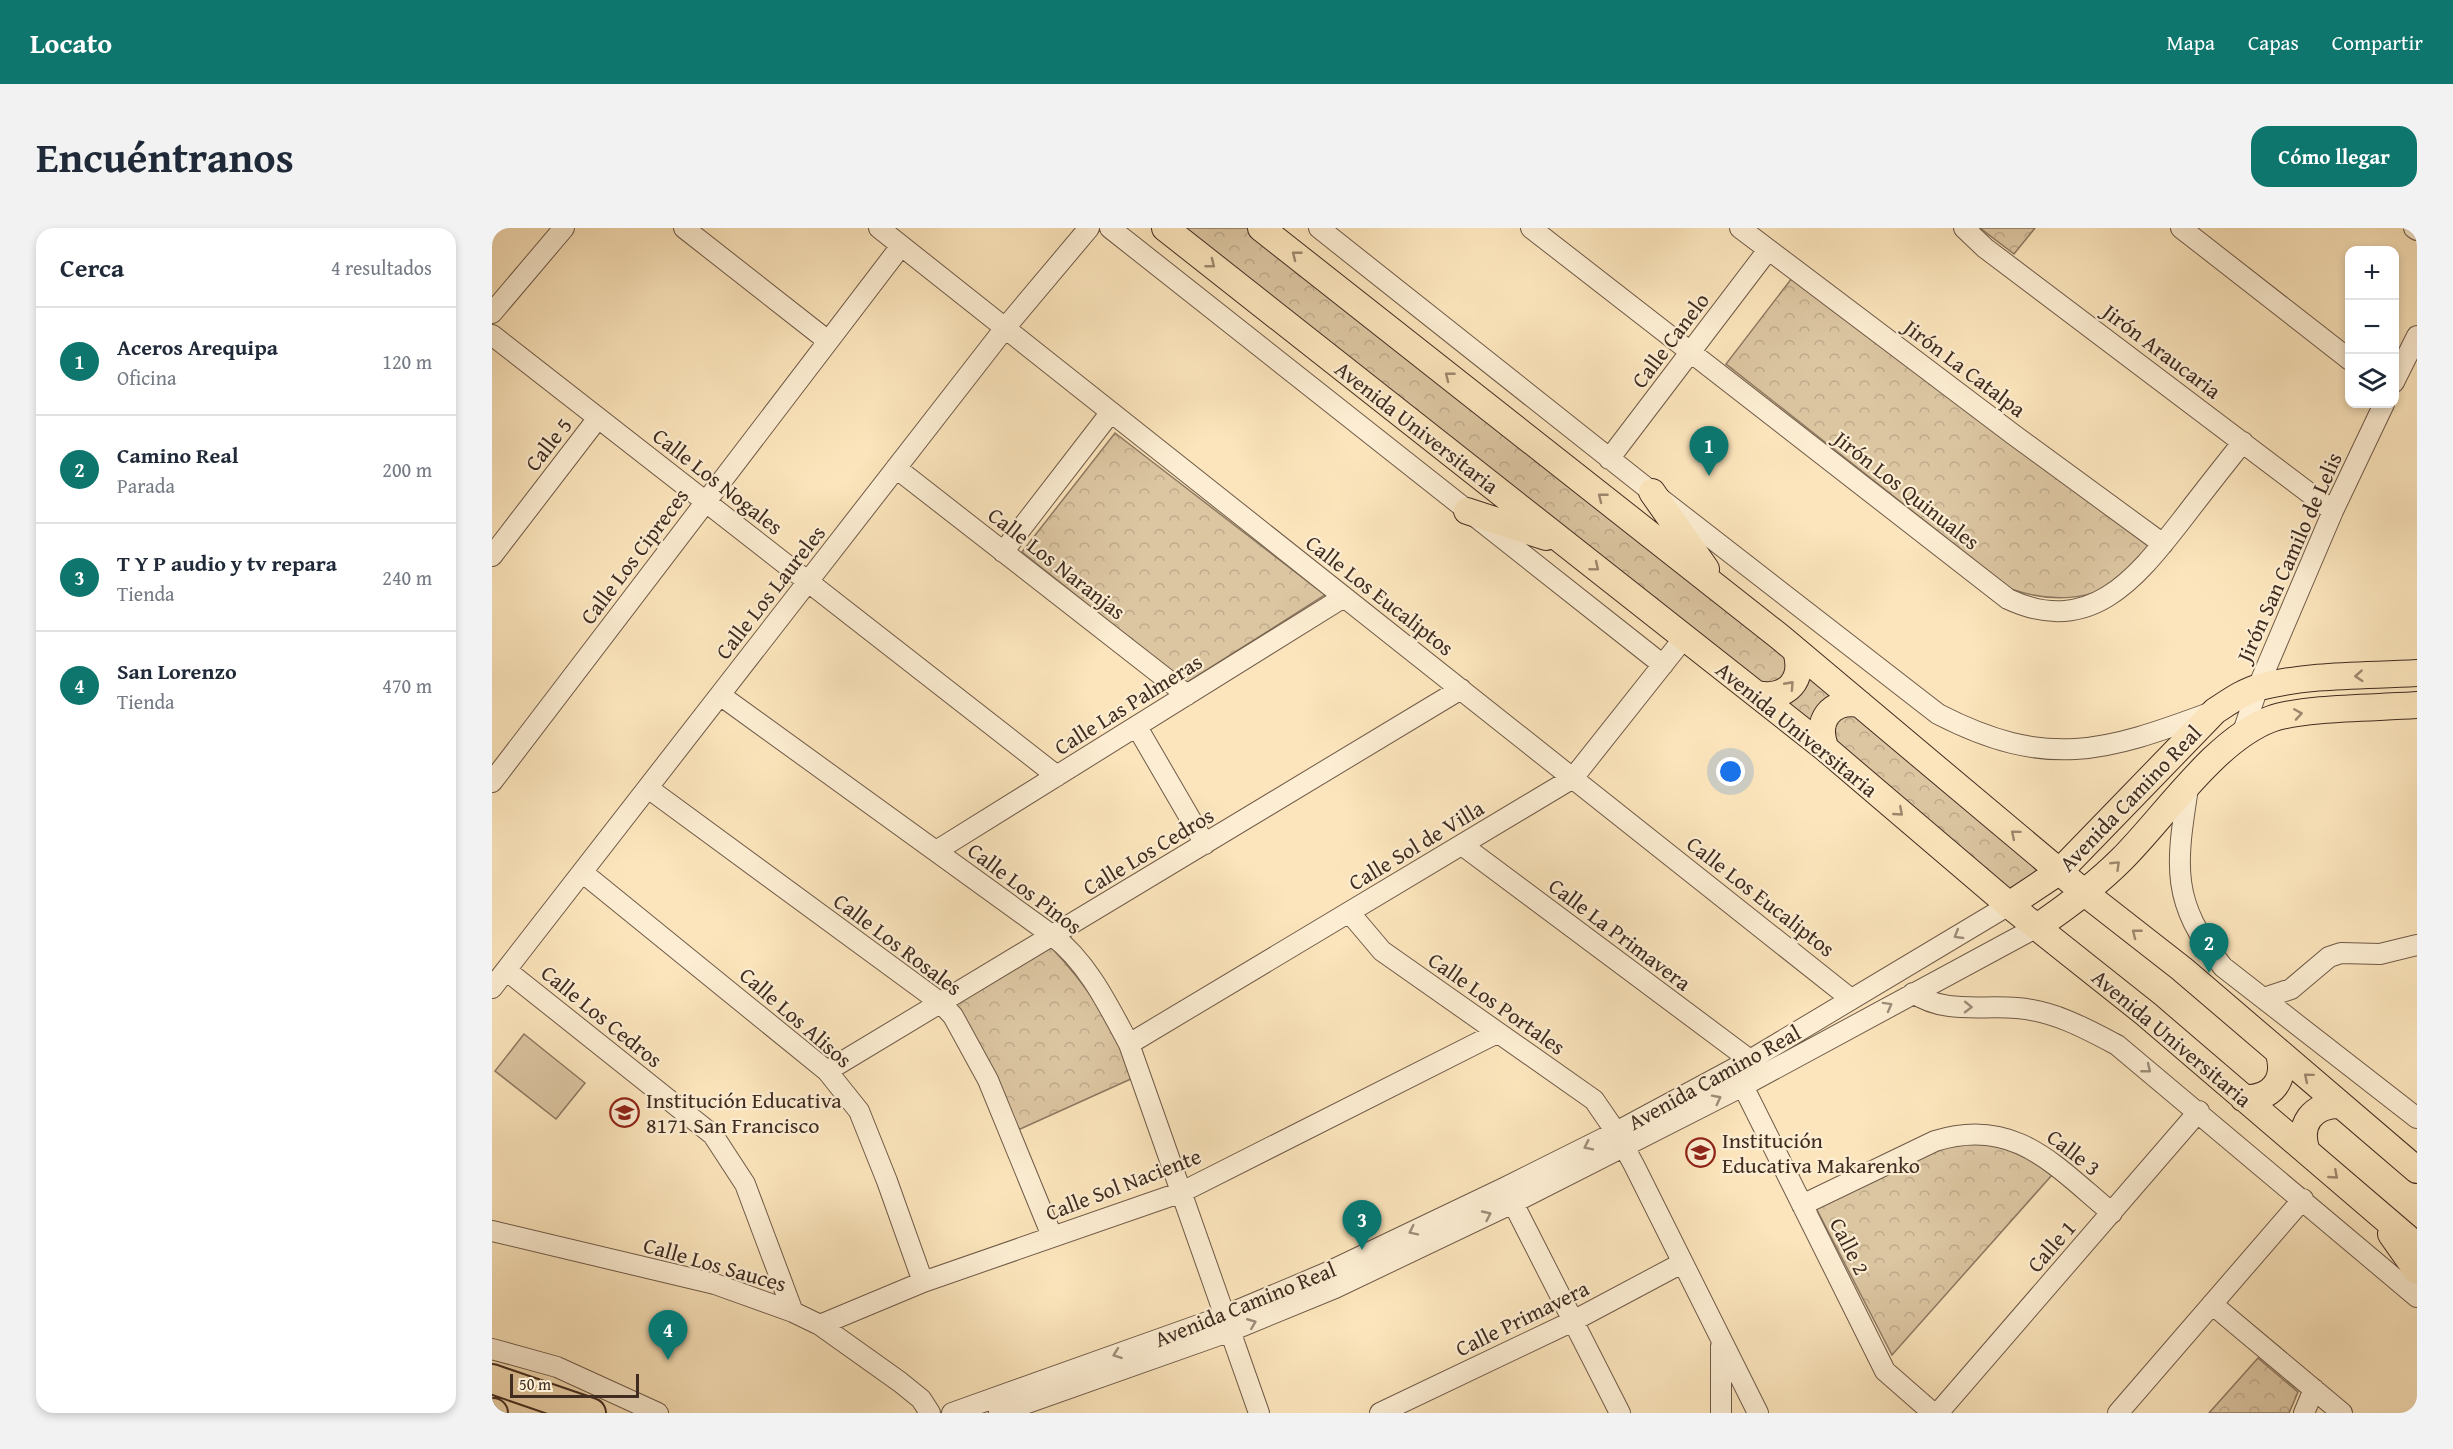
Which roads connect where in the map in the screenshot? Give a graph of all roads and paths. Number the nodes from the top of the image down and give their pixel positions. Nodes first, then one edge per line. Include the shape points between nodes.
1 (564, 228) edge
2 (684, 228) edge
3 (879, 228) edge
4 (1089, 228) edge
5 (1110, 228) edge
6 (1165, 228) edge
7 (1261, 228) edge
8 (1319, 228) edge
9 (1531, 228) edge
10 (1740, 228) edge
11 (1964, 228) edge
12 (2181, 228) edge
13 (901, 246) junction
14 (1768, 250) junction
15 (492, 313) edge
16 (1005, 328) junction
17 (492, 335) edge
18 (2417, 336) edge
19 (828, 341) junction
20 (2417, 350) edge
21 (1690, 352) junction
22 (2345, 357) edge
23 (2399, 374) edge
24 (2382, 408) edge
25 (1111, 412) junction
26 (598, 418) junction
27 (2243, 442) junction
28 (1610, 459) junction
29 (896, 468) junction
30 (1652, 492) junction
31 (706, 502) junction
32 (1467, 511) junction
33 (2333, 511) junction
34 (1566, 543) junction
35 (2163, 544) junction
36 (1003, 552) junction
37 (492, 556) edge
38 (808, 582) junction
39 (1722, 591) junction
40 (1344, 597) junction
41 (1684, 638) junction
42 (1796, 651) junction
43 (1663, 665) junction
44 (2417, 673) edge
45 (2258, 687) junction
46 (1461, 689) junction
47 (1757, 694) junction
48 (720, 695) junction
49 (1187, 695) junction
50 (1860, 704) junction
51 (2417, 705) edge
52 (2215, 711) junction
53 (1137, 727) junction
54 (2243, 732) junction
55 (1826, 749) junction
56 (1057, 776) junction
57 (1573, 778) junction
58 (492, 782) edge
59 (648, 788) junction
60 (2188, 788) junction
61 (1205, 844) junction
62 (1462, 845) junction
63 (936, 851) junction
64 (582, 872) junction
65 (2060, 872) junction
66 (2086, 894) junction
67 (2009, 905) junction
68 (1349, 912) junction
69 (2037, 927) junction
70 (1053, 936) junction
71 (2417, 945) edge
72 (506, 970) junction
73 (1901, 970) junction
74 (492, 988) edge
75 (1913, 993) junction
76 (2264, 998) junction
77 (1851, 999) junction
78 (941, 1003) junction
79 (1497, 1033) junction
80 (1129, 1044) junction
81 (2278, 1052) junction
82 (1750, 1060) junction
83 (827, 1071) junction
84 (1743, 1086) junction
85 (2243, 1098) junction
86 (2341, 1105) junction
87 (2199, 1111) junction
88 (2417, 1118) edge
89 (1620, 1139) junction
90 (2307, 1152) junction
91 (2417, 1170) edge
92 (1182, 1192) junction
93 (2303, 1199) junction
94 (1513, 1203) junction
95 (1802, 1205) junction
96 (2372, 1207) junction
97 (2112, 1213) junction
98 (492, 1231) edge
99 (1052, 1236) junction
100 (2417, 1246) edge
101 (1682, 1263) junction
102 (2417, 1271) edge
103 (923, 1282) junction
104 (2417, 1296) edge
105 (2212, 1304) junction
106 (793, 1312) junction
107 (1573, 1321) junction
108 (1226, 1324) junction
109 (820, 1325) junction
110 (1721, 1340) junction
111 (492, 1349) edge
112 (492, 1379) edge
113 (2314, 1389) junction
114 (591, 1413) edge
115 (658, 1413) edge
116 (930, 1413) edge
117 (952, 1413) edge
118 (999, 1413) edge
119 (1259, 1413) edge
120 (1380, 1413) edge
121 (1620, 1413) edge
122 (1721, 1413) edge
123 (1758, 1413) edge
124 (1933, 1413) edge
125 (1938, 1413) edge
126 (2118, 1413) edge
127 (2304, 1413) edge
128 (2342, 1413) edge

1 - 15 street
2 - 19 street
3 - 13 street, Calle Los Eucaliptos
4 - 16 street, Calle Los Laureles
5 - 32 street, Avenida Universitaria
6 -> 34 main road, Avenida Universitaria
39 -> 7 main road
8 - 28 street
9 - 21 street, Jirón Los Quinuales
10 - 14 street, Jirón La Catalpa
11 - 27 street, Jirón Araucaria via 1985,248
12 - 22 street
13 - 16 street, Calle Los Eucaliptos
13 - 19 street, Calle Los Cipreces
14 - 21 street, Calle Canelo
14 - 35 street, Jirón La Catalpa
16 - 25 street, Calle Los Eucaliptos
16 - 29 street, Calle Los Laureles
17 - 26 street, Calle Los Nogales
18 - 23 street
19 - 31 street, Calle Los Cipreces
20 - 23 street
21 - 28 street, Calle Canelo
21 - 35 street, Jirón Los Quinuales via 2008,599 2031,610 2056,613 2108,597 2133,579
24 - 33 street, Jirón San Camilo de Lelis
25 - 36 street
25 - 40 street, Calle Los Eucaliptos
26 - 31 street, Calle Los Nogales
26 - 37 street, Calle 5
27 - 33 street, Jirón Araucaria
27 - 35 street, Jirón Los Quinuales
28 - 30 street
29 - 36 street, Calle Los Naranjas
29 - 38 street, Calle Los Laureles
30 - 39 main road
30 - 52 street via 1911,694 1938,714 1972,731 2041,749 2106,747
31 - 38 street, Calle Los Nogales
31 - 58 street, Calle Los Cipreces
32 - 34 main road
32 - 43 street, Avenida Universitaria
33 - 45 street, Jirón San Camilo de Lelis
34 -> 41 main road, Avenida Universitaria
36 - 49 street, Calle Los Naranjas
38 - 48 street, Calle Los Laureles
38 - 56 street, Calle Los Nogales
39 - 42 main road
40 - 46 street, Calle Los Eucaliptos
40 - 49 street, Calle Las Palmeras
41 - 43 street, Calle Sol de Villa
41 - 47 main road, Avenida Universitaria
47 -> 42 main road via 1769,697 1792,687 1800,663
42 - 50 main road
43 - 57 street, Calle Sol de Villa
44 -> 45 main road, Avenida Camino Real via 2301,680
45 - 52 main road, Avenida Camino Real
45 - 54 street, Jirón San Camilo de Lelis
46 - 57 street, Calle Los Eucaliptos
46 - 61 street, Calle Los Cedros
47 - 55 main road, Avenida Universitaria
48 - 59 street, Calle Los Laureles
48 - 63 street, Calle Los Pinos
49 - 53 street, Calle Las Palmeras
50 - 55 main road via 1848,702 1827,714 1821,731
65 -> 50 main road
54 -> 51 main road, Avenida Camino Real via 2273,718
52 - 65 main road, Avenida Camino Real
53 - 56 street, Calle Las Palmeras
53 - 61 street
54 - 60 main road, Avenida Camino Real
55 -> 67 main road, Avenida Universitaria
56 - 63 street, Calle Las Palmeras
57 - 62 street, Calle Sol de Villa
57 - 77 street, Calle Los Eucaliptos
59 - 64 street, Calle Los Laureles
59 - 78 street, Calle Los Rosales
66 -> 60 main road, Avenida Camino Real
60 - 76 street via 2178,849 2179,882 2187,914 2202,942 2223,967
61 - 70 street, Calle Los Cedros
62 - 68 street, Calle Sol de Villa
62 - 82 street, Calle La Primavera
63 - 70 street, Calle Los Pinos
64 - 72 street, Calle Los Laureles
64 - 83 street, Calle Los Alisos
65 - 66 main road
65 - 67 main road, Avenida Camino Real
66 - 69 main road, Avenida Camino Real
81 -> 66 main road via 2182,969
67 - 69 main road, Avenida Universitaria
67 -> 73 street, Avenida Camino Real
68 - 79 street, Calle Los Portales via 1382,951
68 - 80 street, Calle Sol de Villa
69 - 75 street, Avenida Camino Real
69 - 85 main road, Avenida Universitaria
70 - 78 street, Calle Los Cedros
70 - 80 street, Calle Los Pinos via 1099,988
71 - 76 street via 2380,954 2341,953 2329,957 2291,989
72 - 74 street, Calle Los Laureles
72 - 106 street, Calle Los Cedros via 712,1135 745,1184
73 - 75 street
73 - 77 street, Avenida Camino Real
84 -> 75 street, Avenida Camino Real
75 -> 87 street, Avenida Universitaria via 1945,1007 2018,1008 2059,1016 2117,1045
76 - 88 street
77 - 82 street, Avenida Camino Real
78 - 83 street, Calle Los Cedros
78 - 99 street, Calle Los Rosales via 953,1016 988,1080
79 - 89 street, Calle Los Portales via 1594,1100
79 - 92 street, Calle Sol Naciente
80 - 92 street, Calle Los Pinos
81 - 85 main road via 2282,1072 2279,1082 2264,1096
86 -> 81 main road
82 - 89 street, Avenida Camino Real
83 - 103 street, Calle Los Alisos via 859,1111
89 -> 84 street, Avenida Camino Real
84 - 95 street, Calle 2
85 - 90 main road, Avenida Universitaria
86 - 90 main road via 2320,1107 2306,1122 2303,1132
86 - 91 main road
87 - 93 street, Avenida Universitaria
87 - 97 street, Calle 1
89 - 94 street, Avenida Camino Real
89 - 101 street, Calle Los Portales
89 -> 108 street, Avenida Camino Real via 1326,1273
90 -> 96 main road, Avenida Universitaria
92 - 99 street, Calle Sol Naciente
92 - 108 street, Calle Los Pinos
93 - 104 street, Avenida Universitaria
93 - 105 street
94 - 107 street
108 -> 94 street, Avenida Camino Real via 1335,1288
95 - 97 street, Calle 3 via 1935,1141 1978,1133 2032,1148
95 - 124 street, Calle 2 via 1885,1371
96 - 100 main road, Avenida Universitaria
96 - 102 main road
97 - 125 street, Calle 1
98 - 106 street, Calle Los Sauces via 715,1284
99 - 103 street, Calle Sol Naciente
101 - 107 street, Calle Primavera
101 - 110 street, Calle Los Portales
103 - 109 street, Calle Sol Naciente
105 - 113 street
105 - 126 street
106 - 109 street, Calle Los Sauces
107 - 120 street, Calle Primavera
107 - 121 street
108 -> 117 street, Avenida Camino Real
108 - 118 street, Avenida Camino Real
108 - 119 street, Calle Los Pinos
109 - 116 street, Calle Los Sauces via 921,1399
110 - 122 street
110 - 123 street, Calle Los Portales
111 - 115 street via 557,1366
112 - 114 highway
113 - 127 street
113 - 128 street

